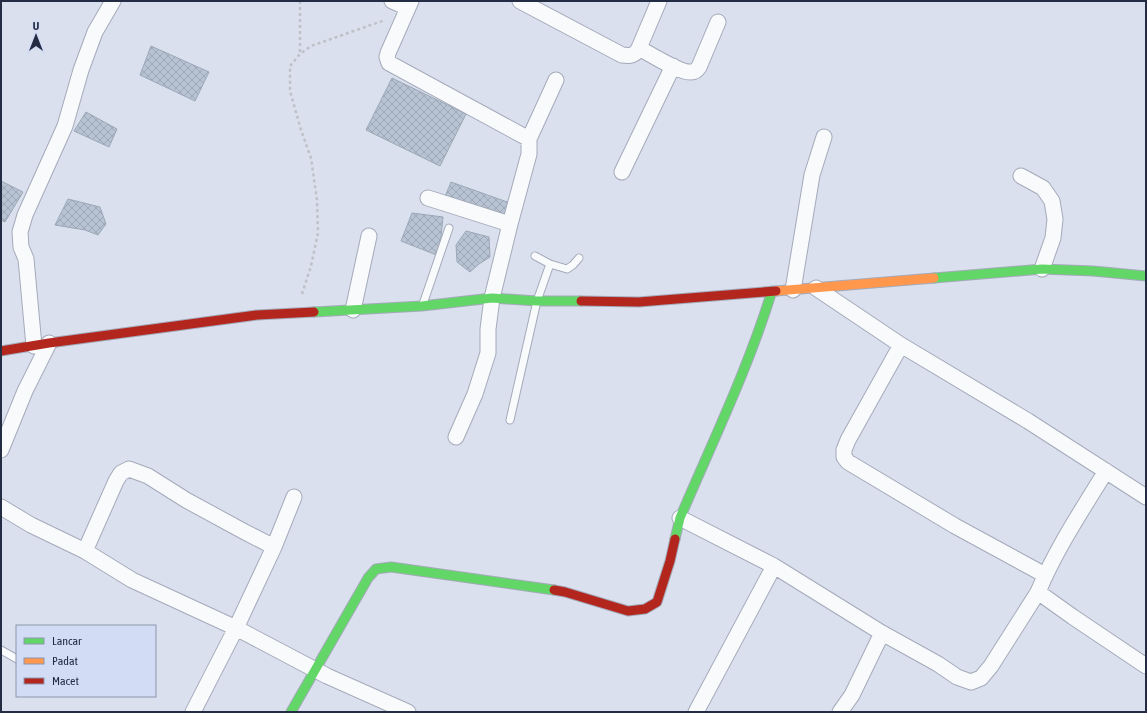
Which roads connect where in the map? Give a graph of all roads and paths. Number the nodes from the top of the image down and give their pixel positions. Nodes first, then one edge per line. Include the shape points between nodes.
1 (113, 1) edge
2 (300, 1) edge
3 (392, 1) edge
4 (520, 1) edge
5 (658, 1) edge
6 (408, 7) edge
7 (718, 22) dead end
8 (639, 48) junction
9 (300, 54) junction
10 (673, 66) junction
11 (556, 80) dead end
12 (824, 137) dead end
13 (529, 139) junction
14 (622, 172) dead end
15 (1020, 176) dead end
16 (428, 198) dead end
17 (510, 224) junction
18 (449, 228) dead end
19 (369, 236) dead end
20 (534, 256) dead end
21 (579, 258) dead end
22 (550, 264) junction
23 (1042, 269) junction
24 (1146, 276) edge
25 (816, 288) junction
26 (793, 290) junction
27 (772, 291) junction
28 (492, 298) junction
29 (537, 301) junction
30 (422, 306) junction
31 (353, 310) junction
32 (287, 313) junction
33 (49, 343) junction
34 (901, 345) junction
35 (34, 346) junction
36 (1, 351) edge
37 (510, 420) dead end
38 (456, 437) dead end
39 (1, 450) edge
40 (1106, 471) junction
41 (1146, 497) edge
42 (294, 498) dead end
43 (1, 507) edge
44 (680, 518) junction
45 (274, 546) junction
46 (85, 551) junction
47 (774, 566) junction
48 (1045, 575) junction
49 (1038, 592) junction
50 (236, 628) junction
51 (882, 633) junction
52 (1, 650) edge
53 (16, 658) edge
54 (1146, 666) edge
55 (315, 669) junction
56 (193, 712) edge
57 (291, 712) edge
58 (408, 712) edge
59 (696, 712) edge
60 (840, 712) edge

1 - 35 street via 95,32 65,126 25,215 20,232 21,247 26,259
2 - 9 path
3 - 6 street
4 - 8 street via 622,56 634,55
5 - 8 street
6 - 9 path via 311,46
6 - 13 street via 388,53 389,63
7 - 10 street via 697,70 686,71
8 - 10 street
9 - 32 path via 290,66 290,90 312,158 318,233 303,293
10 - 14 street
11 - 13 street
12 - 26 street via 812,175
13 - 17 street via 529,154
15 - 23 street via 1043,188 1052,202 1055,219 1053,238
16 - 17 street
17 - 28 street
18 - 30 lane
19 - 31 street
20 - 22 lane
21 - 22 lane via 567,270
22 - 29 lane
23 - 24 street
23 - 25 street
25 - 26 street
25 - 34 street
26 - 27 street
27 - 29 street via 638,302
27 - 44 street via 761,326
28 - 29 street
28 - 30 street
28 - 38 street via 488,353 475,394
29 - 37 lane
30 - 31 street
31 - 32 street
32 - 33 street
33 - 35 street
33 - 39 street via 25,391
34 - 40 street
34 - 48 street via 848,440 844,457 848,462 955,526
35 - 36 street
40 - 41 street
40 - 48 street
42 - 45 street
43 - 46 street via 31,525
44 - 47 street
44 - 55 street via 670,562 656,602 645,609 628,611 565,592 503,582 391,567 376,569 368,578
45 - 46 street via 186,500 148,476 129,469 121,473 116,481
45 - 50 street
46 - 50 street via 132,580
47 - 51 street
47 - 59 street
48 - 49 street
49 - 51 street via 991,666 981,678 971,682 957,677
49 - 54 street
50 - 55 street
50 - 56 street
51 - 60 street via 852,695
52 - 53 lane
55 - 57 street
55 - 58 street

